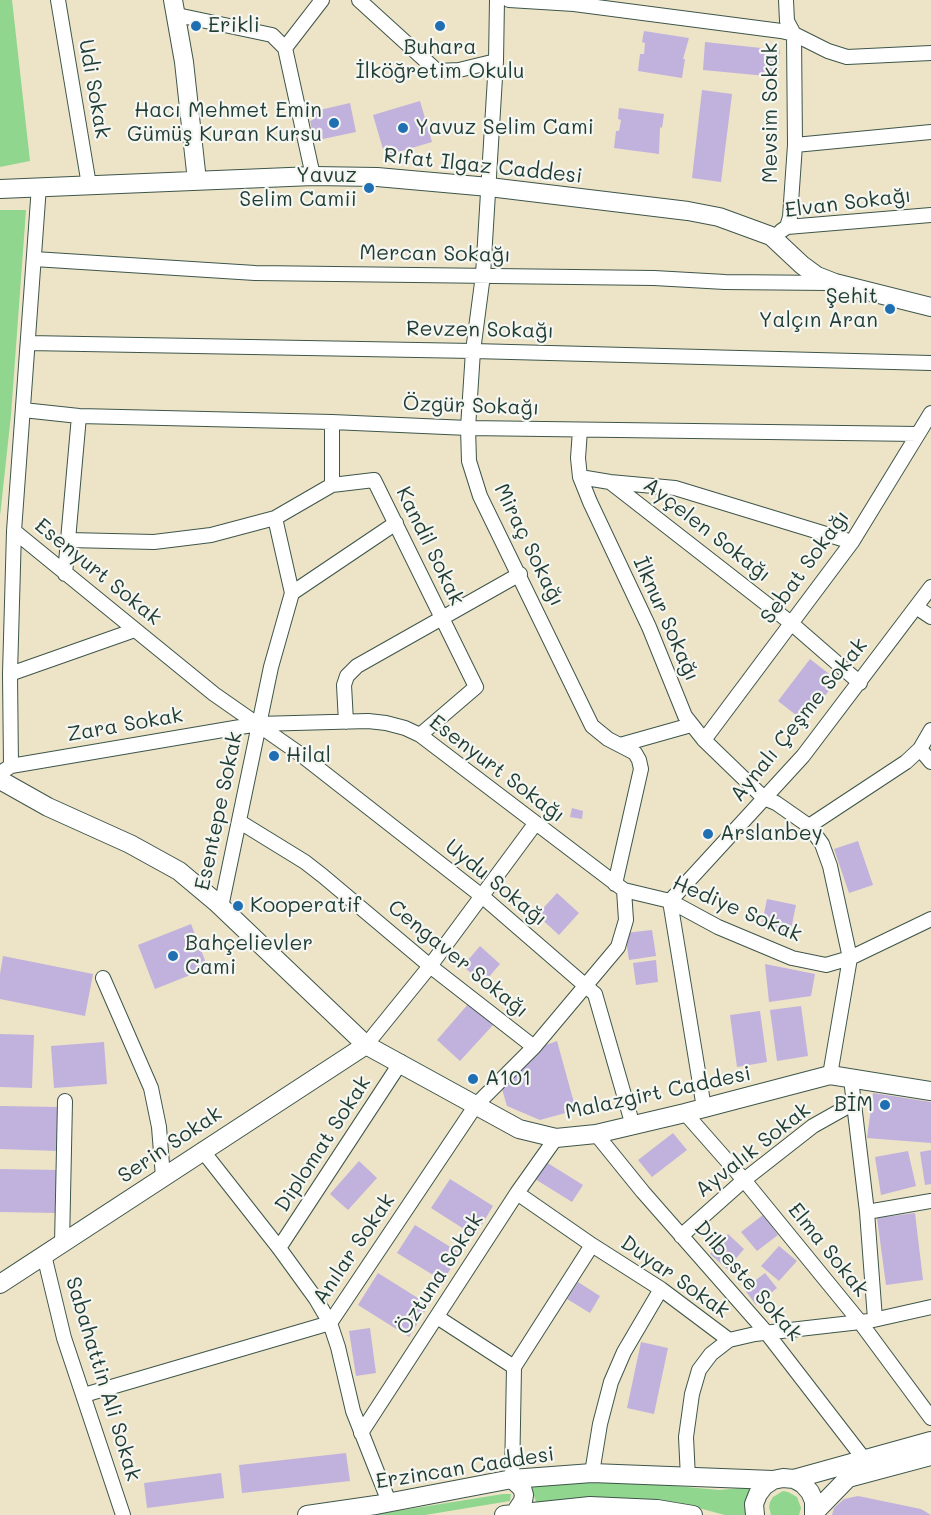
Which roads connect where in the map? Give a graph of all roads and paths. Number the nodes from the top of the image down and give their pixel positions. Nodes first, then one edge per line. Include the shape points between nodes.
1 (58, 0) edge
2 (322, 0) edge
3 (359, 0) edge
4 (497, 0) edge
5 (509, 0) edge
6 (786, 0) edge
7 (574, 2) edge
8 (175, 8) edge
9 (794, 34) junction
10 (285, 48) junction
11 (931, 52) edge
12 (496, 61) junction
13 (931, 132) edge
14 (795, 146) junction
15 (313, 176) junction
16 (197, 181) junction
17 (89, 184) junction
18 (39, 186) junction
19 (489, 187) junction
20 (2, 189) edge
21 (931, 215) edge
22 (779, 232) junction
23 (34, 259) junction
24 (483, 275) junction
25 (836, 284) junction
26 (931, 307) edge
27 (28, 343) junction
28 (473, 351) junction
29 (931, 363) edge
30 (23, 410) junction
31 (931, 413) edge
32 (79, 416) junction
33 (332, 422) junction
34 (468, 429) junction
35 (580, 430) junction
36 (918, 434) junction
37 (580, 477) junction
38 (610, 482) junction
39 (332, 485) junction
40 (275, 518) junction
41 (396, 523) junction
42 (14, 531) junction
43 (69, 540) junction
44 (852, 542) junction
45 (65, 574) junction
46 (520, 574) junction
47 (931, 587) edge
48 (292, 593) junction
49 (916, 607) junction
50 (931, 617) edge
51 (441, 618) junction
52 (791, 623) junction
53 (135, 630) junction
54 (10, 674) junction
55 (860, 682) junction
56 (346, 722) junction
57 (258, 724) junction
58 (691, 725) junction
59 (931, 730) edge
60 (420, 735) junction
61 (704, 740) junction
62 (620, 744) junction
63 (920, 749) junction
64 (931, 762) edge
65 (4, 773) edge
66 (764, 798) junction
67 (240, 822) junction
68 (535, 824) junction
69 (809, 826) junction
70 (620, 887) junction
71 (483, 897) junction
72 (670, 901) junction
73 (221, 907) junction
74 (931, 919) edge
75 (849, 958) junction
76 (430, 966) junction
77 (103, 978) dead end
78 (586, 986) junction
79 (366, 1045) junction
80 (534, 1047) junction
81 (401, 1062) junction
82 (831, 1075) junction
83 (851, 1079) junction
84 (931, 1091) edge
85 (65, 1101) dead end
86 (854, 1102) junction
87 (476, 1105) junction
88 (704, 1108) junction
89 (685, 1113) junction
90 (633, 1126) junction
91 (596, 1134) junction
92 (556, 1138) junction
93 (202, 1150) junction
94 (163, 1178) junction
95 (744, 1180) junction
96 (517, 1193) junction
97 (931, 1201) edge
98 (867, 1212) junction
99 (681, 1236) junction
100 (62, 1244) junction
101 (592, 1245) junction
102 (279, 1248) junction
103 (44, 1256) junction
104 (0, 1284) edge
105 (661, 1289) junction
106 (931, 1307) edge
107 (437, 1317) junction
108 (875, 1319) junction
109 (860, 1322) junction
110 (330, 1323) junction
111 (766, 1332) junction
112 (729, 1340) junction
113 (514, 1367) junction
114 (84, 1395) junction
115 (931, 1418) edge
116 (361, 1433) junction
117 (931, 1441) edge
118 (931, 1456) edge
119 (864, 1459) junction
120 (592, 1473) junction
121 (688, 1478) junction
122 (512, 1479) junction
123 (794, 1479) junction
124 (773, 1480) junction
125 (389, 1502) junction
126 (814, 1513) edge
127 (509, 1514) edge
128 (123, 1515) edge
129 (307, 1515) edge
130 (693, 1515) edge
131 (755, 1515) edge

1 - 17 street, Udi Sokak
2 - 10 street
3 - 12 street via 437,71
4 - 12 street, Miraç Sokağı
5 - 7 street
6 - 9 street, Mevsim Sokak via 787,21
7 - 9 street
8 - 10 street via 272,35
8 - 16 street
9 - 11 street via 847,57
9 - 14 street, Mevsim Sokak
10 - 15 street
12 - 19 street, Miraç Sokağı
13 - 14 street
14 - 22 street, Mevsim Sokak via 790,217
15 - 16 street, Rıfat Ilgaz Caddesi
15 - 19 street, Rıfat Ilgaz Caddesi
16 - 17 street, Rıfat Ilgaz Caddesi
17 - 18 street, Rıfat Ilgaz Caddesi
18 - 20 street, Rıfat Ilgaz Caddesi
18 - 23 street, Esenyurt Sokak
19 - 22 street, Rıfat Ilgaz Caddesi via 688,211
19 - 24 street, Miraç Sokağı
21 - 22 street, Elvan Sokağı
22 - 25 street, Rıfat Ilgaz Caddesi via 802,265
23 - 24 street, Mercan Sokağı via 255,273
23 - 27 street, Esenyurt Sokak
24 - 25 street, Mercan Sokağı
24 - 28 street, Miraç Sokağı
25 - 26 street, Rıfat Ilgaz Caddesi
27 - 28 street, Revzen Sokağı
27 - 30 street, Esenyurt Sokak
28 - 29 street, Revzen Sokağı
28 - 34 street, Miraç Sokağı
30 - 32 street, Özgür Sokağı
30 - 42 street, Esenyurt Sokak
31 - 36 street, Sebat Sokağı
32 - 33 street, Özgür Sokağı
32 - 43 street
33 - 34 street, Özgür Sokağı
33 - 39 street
34 - 35 street, Özgür Sokağı
34 - 46 street, Miraç Sokağı via 469,461 480,496
35 - 36 street, Özgür Sokağı
35 - 37 street, İlknur Sokağı
36 - 44 street, Sebat Sokağı
37 - 38 street
37 - 58 street, İlknur Sokağı
38 - 44 street via 675,488
38 - 52 street, Ayçelen Sokağı
39 - 40 street, Kandil Sokak
39 - 41 street, Kandil Sokak via 374,480
40 - 43 street, Kandil Sokak via 179,540
40 - 48 street
41 - 48 street
41 - 51 street, Kandil Sokak
42 - 45 street, Esenyurt Sokak
42 - 54 street
43 - 45 street
44 - 52 street, Sebat Sokağı
45 - 53 street, Esenyurt Sokak
46 - 51 street
46 - 62 street, Miraç Sokağı via 592,726
47 - 49 street, Aynalı Çeşme Sokak
48 - 57 street, Esentepe Sokak
49 - 50 street
49 - 55 street, Aynalı Çeşme Sokak
51 - 56 street via 357,666 347,676
51 - 60 street, Kandil Sokak via 476,687
52 - 55 street, Ayçelen Sokağı
52 - 61 street, Sebat Sokağı
53 - 54 street
53 - 57 street, Esenyurt Sokak
54 - 65 street
55 - 66 street, Aynalı Çeşme Sokak via 803,756
56 - 57 street, Esenyurt Sokağı
56 - 60 street, Esenyurt Sokağı via 386,723
57 - 65 street, Zara Sokak
57 - 67 street, Esentepe Sokak
57 - 71 street, Uydu Sokağı
58 - 61 street, İlknur Sokağı
58 - 62 street
59 - 63 street
60 - 68 street, Esenyurt Sokağı
61 - 66 street, İlknur Sokağı
62 - 70 street, Miraç Sokağı via 635,753 641,769
63 - 64 street
63 - 69 street
65 - 73 street, Malazgirt Caddesi via 67,817 179,871
66 - 69 street, İlknur Sokağı
66 - 72 street, Aynalı Çeşme Sokak
67 - 73 street, Esentepe Sokak
67 - 76 street, Cengaver Sokağı via 305,862
68 - 70 street, Esenyurt Sokağı
68 - 71 street
69 - 75 street via 822,844 830,866
70 - 72 street, Hediye Sokak
70 - 78 street, Miraç Sokağı via 626,920 618,947
71 - 76 street
71 - 78 street, Uydu Sokağı
72 - 75 street, Hediye Sokak via 718,927 792,958 826,965
72 - 88 street
73 - 79 street, Malazgirt Caddesi
74 - 75 street, Hediye Sokak
75 - 82 street
76 - 79 street
76 - 80 street, Cengaver Sokağı
77 - 94 street via 151,1088
78 - 80 street, Anılar Sokak
78 - 90 street, Uydu Sokağı via 595,994
79 - 81 street, Malazgirt Caddesi
79 - 93 street, Serin Sokak
80 - 87 street, Anılar Sokak
81 - 87 street, Malazgirt Caddesi
81 - 102 street, Diplomat Sokak
82 - 83 street, Malazgirt Caddesi
82 - 88 street, Malazgirt Caddesi
83 - 84 street, Malazgirt Caddesi
83 - 86 street
85 - 100 street
86 - 95 street, Ayvalık Sokak via 813,1126
86 - 98 street
87 - 92 street, Malazgirt Caddesi via 519,1129
87 - 110 street, Anılar Sokak
88 - 89 street, Malazgirt Caddesi
89 - 90 street, Malazgirt Caddesi
89 - 95 street, Elma Sokak
90 - 91 street, Malazgirt Caddesi
91 - 92 street, Malazgirt Caddesi
91 - 99 street, Dilbeste Sokak
92 - 96 street, Öztuna Sokak
93 - 94 street, Serin Sokak
93 - 102 street
94 - 100 street, Serin Sokak
95 - 99 street, Ayvalık Sokak
95 - 109 street, Elma Sokak
96 - 101 street, Duyar Sokak
96 - 107 street, Öztuna Sokak
97 - 98 street
98 - 108 street
99 - 111 street, Dilbeste Sokak
100 - 103 street, Serin Sokak
101 - 105 street, Duyar Sokak
101 - 113 street
102 - 110 street
103 - 104 street, Serin Sokak
103 - 114 street, Sabahattin Ali Sokak via 64,1338
105 - 112 street, Duyar Sokak
105 - 120 street via 611,1382
106 - 108 street, Duyar Sokak
107 - 113 street
107 - 116 street, Öztuna Sokak
108 - 109 street, Duyar Sokak
109 - 111 street, Duyar Sokak
109 - 115 street, Elma Sokak
110 - 114 street, Anılar Sokak
110 - 116 street
111 - 112 street, Duyar Sokak
111 - 119 street, Dilbeste Sokak
112 - 121 street via 699,1370 686,1437
113 - 122 street
114 - 128 street, Sabahattin Ali Sokak
116 - 125 street
117 - 119 street, Erzincan Caddesi
118 - 126 street via 848,1478
119 - 123 street, Erzincan Caddesi
120 - 121 street, Erzincan Caddesi
120 - 122 street, Erzincan Caddesi
121 - 124 street, Erzincan Caddesi
122 - 125 street, Erzincan Caddesi
122 - 127 street via 524,1495
123 - 124 street, Erzincan Caddesi
123 - 126 street via 810,1491
124 - 131 street via 758,1494
125 - 129 street, Erzincan Caddesi
127 - 130 street via 590,1506

